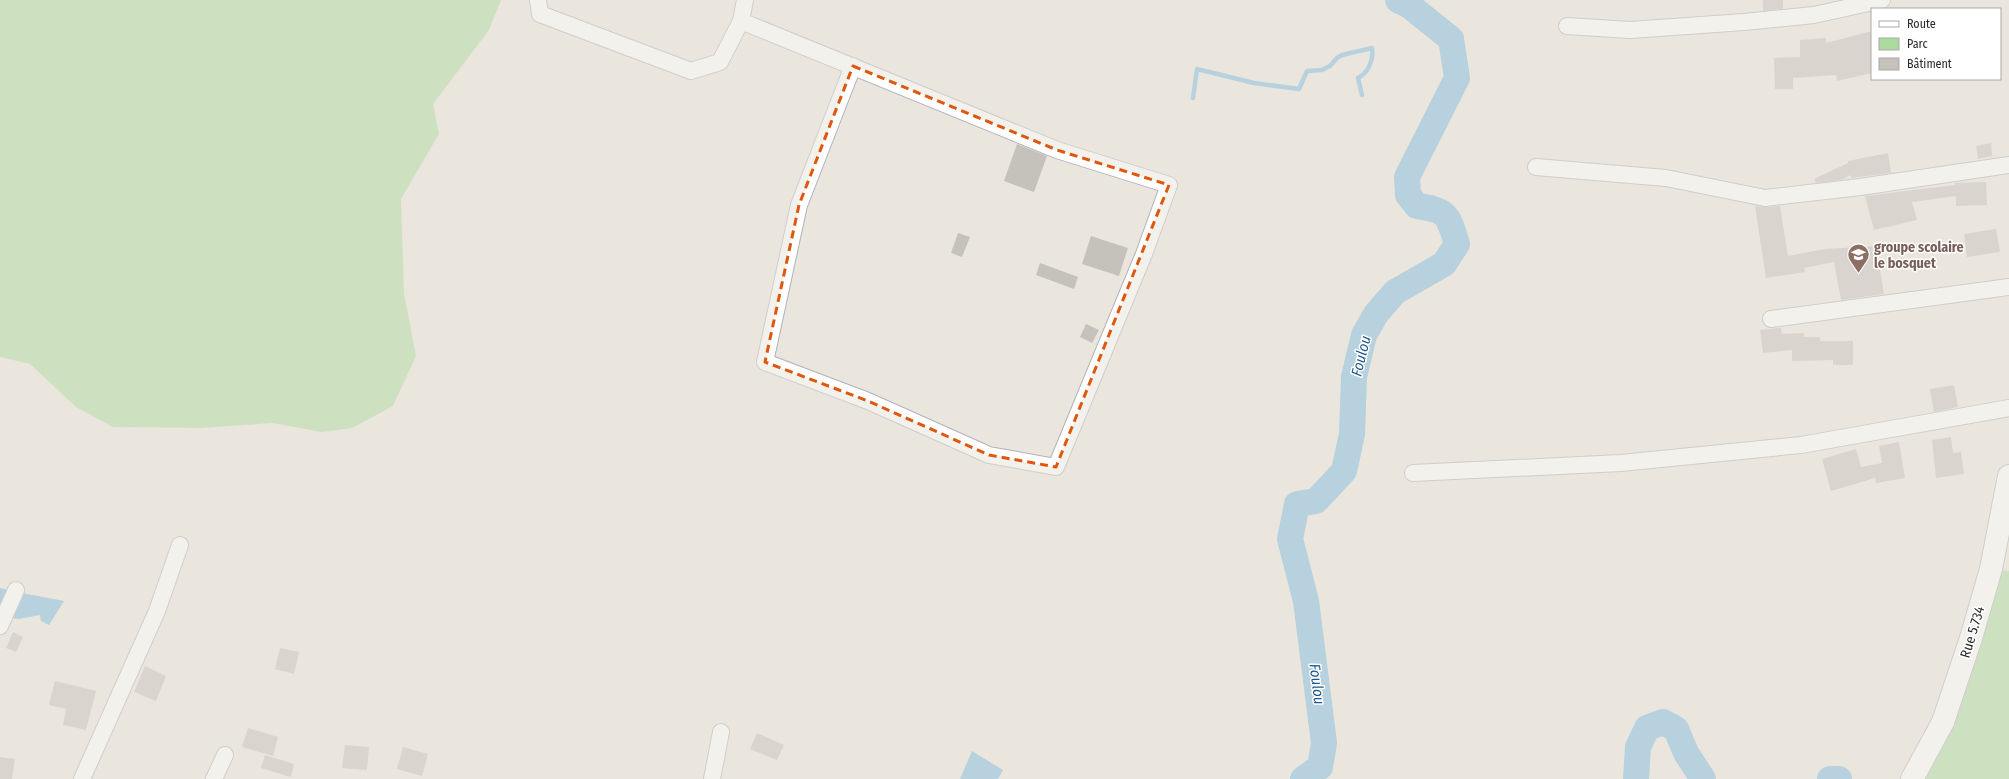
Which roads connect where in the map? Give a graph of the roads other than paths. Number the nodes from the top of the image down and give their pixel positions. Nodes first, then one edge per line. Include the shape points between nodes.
1 (538, 0) edge
2 (744, 0) edge
3 (1882, 0) edge
4 (741, 21) junction
5 (1567, 26) dead end
6 (853, 66) junction
7 (2009, 165) edge
8 (1536, 167) dead end
9 (2009, 287) edge
10 (1771, 319) dead end
11 (2009, 408) edge
12 (1413, 473) dead end
13 (2009, 476) edge
14 (180, 545) dead end
15 (16, 590) dead end
16 (0, 626) edge
17 (721, 732) dead end
18 (225, 755) dead end
19 (82, 779) edge
20 (214, 779) edge
21 (712, 779) edge
22 (1912, 779) edge

1 - 4 street via 540,14 691,70 720,62
2 - 4 street
3 - 5 street via 1814,15 1744,22 1630,30
4 - 6 street
6 - 6 street via 1057,150 1169,185 1144,254 1056,467 989,455 868,401 765,362 799,205
7 - 8 street via 1765,198 1666,178
9 - 10 street
11 - 12 street via 1801,445 1621,463
13 - 22 street, Rue 5.734 via 1991,569 1971,638 1943,722
14 - 19 street via 157,611
15 - 16 street
17 - 21 street
18 - 20 street

